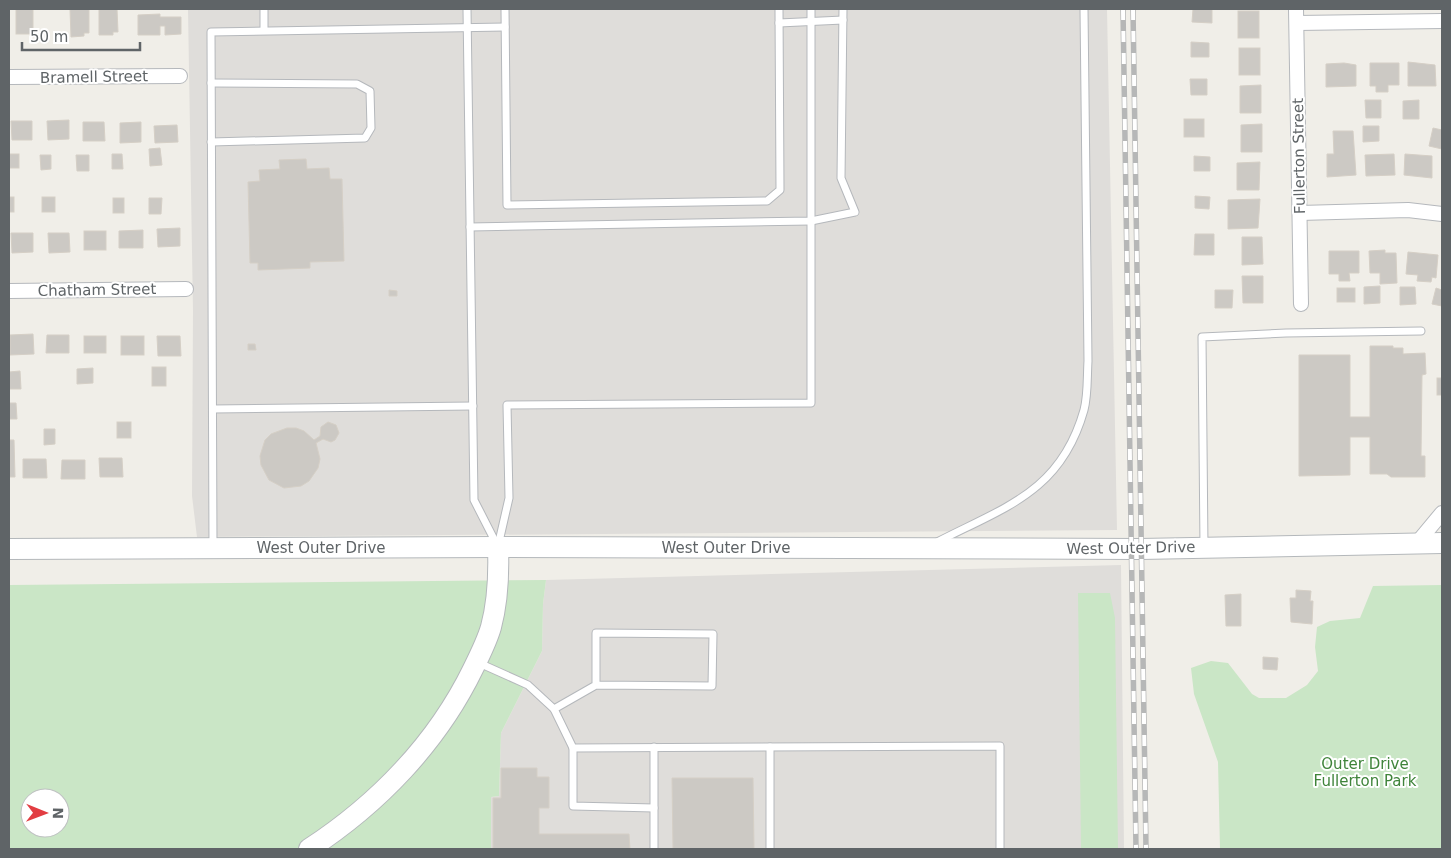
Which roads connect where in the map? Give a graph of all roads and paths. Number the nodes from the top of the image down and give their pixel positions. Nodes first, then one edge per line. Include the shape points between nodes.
1 (264, 9) edge
2 (466, 9) edge
3 (505, 9) edge
4 (779, 9) edge
5 (811, 9) edge
6 (843, 9) edge
7 (1084, 9) edge
8 (1296, 9) edge
9 (811, 20) junction
10 (843, 20) junction
11 (1442, 21) edge
12 (779, 23) junction
13 (1297, 23) junction
14 (505, 26) junction
15 (467, 28) junction
16 (264, 30) junction
17 (180, 76) dead end
18 (9, 78) edge
19 (211, 83) junction
20 (211, 142) junction
21 (1300, 213) junction
22 (1442, 214) edge
23 (811, 221) junction
24 (470, 227) junction
25 (186, 289) dead end
26 (9, 291) edge
27 (1301, 304) dead end
28 (1421, 331) dead end
29 (473, 406) junction
30 (213, 409) junction
31 (1442, 513) edge
32 (1417, 543) junction
33 (1442, 543) edge
34 (498, 547) junction
35 (1204, 547) junction
36 (926, 548) junction
37 (9, 549) edge
38 (214, 549) junction
39 (477, 661) junction
40 (596, 685) junction
41 (554, 709) junction
42 (654, 747) junction
43 (770, 747) junction
44 (573, 748) junction
45 (654, 808) junction
46 (309, 849) edge
47 (654, 849) edge
48 (770, 849) edge
49 (1000, 849) edge

1 - 16 lane
2 - 15 lane
3 - 14 lane
4 - 12 lane
5 - 9 lane
6 - 10 lane
7 - 36 lane via 1088,361 1084,409 1058,467 1038,487 1020,501
8 - 13 street, Fullerton Street
9 - 10 lane
9 - 12 lane
9 - 23 lane
10 - 23 lane via 841,178 854,212
11 - 13 street
12 - 14 lane via 780,190 767,201 507,206
13 - 21 street, Fullerton Street
14 - 15 lane
15 - 16 lane
15 - 24 lane
16 - 19 lane via 210,32
17 - 18 street, Bramell Street
19 - 20 lane
19 - 20 lane via 357,84 370,91 371,128 364,138
20 - 30 lane
21 - 22 street via 1408,210
21 - 27 street, Fullerton Street
23 - 24 lane
23 - 34 lane via 811,403 507,405 509,498
24 - 29 lane
25 - 26 street, Chatham Street
28 - 35 lane via 1202,337
29 - 30 lane
29 - 34 lane via 474,500
30 - 38 lane
31 - 32 street
32 - 33 main road, West Outer Drive
32 - 35 main road, West Outer Drive
34 - 36 main road, West Outer Drive
34 - 38 main road, West Outer Drive
34 - 39 main road via 496,600 491,627
35 - 36 main road, West Outer Drive
37 - 38 main road, West Outer Drive
39 - 41 lane via 528,685
39 - 46 main road via 446,717 401,773 346,823
40 - 40 lane via 596,633 713,634 712,686
40 - 41 lane
41 - 44 lane
42 - 43 lane
42 - 44 lane
42 - 45 lane
43 - 48 lane
43 - 49 lane via 1000,746
44 - 45 lane via 573,806
45 - 47 lane

